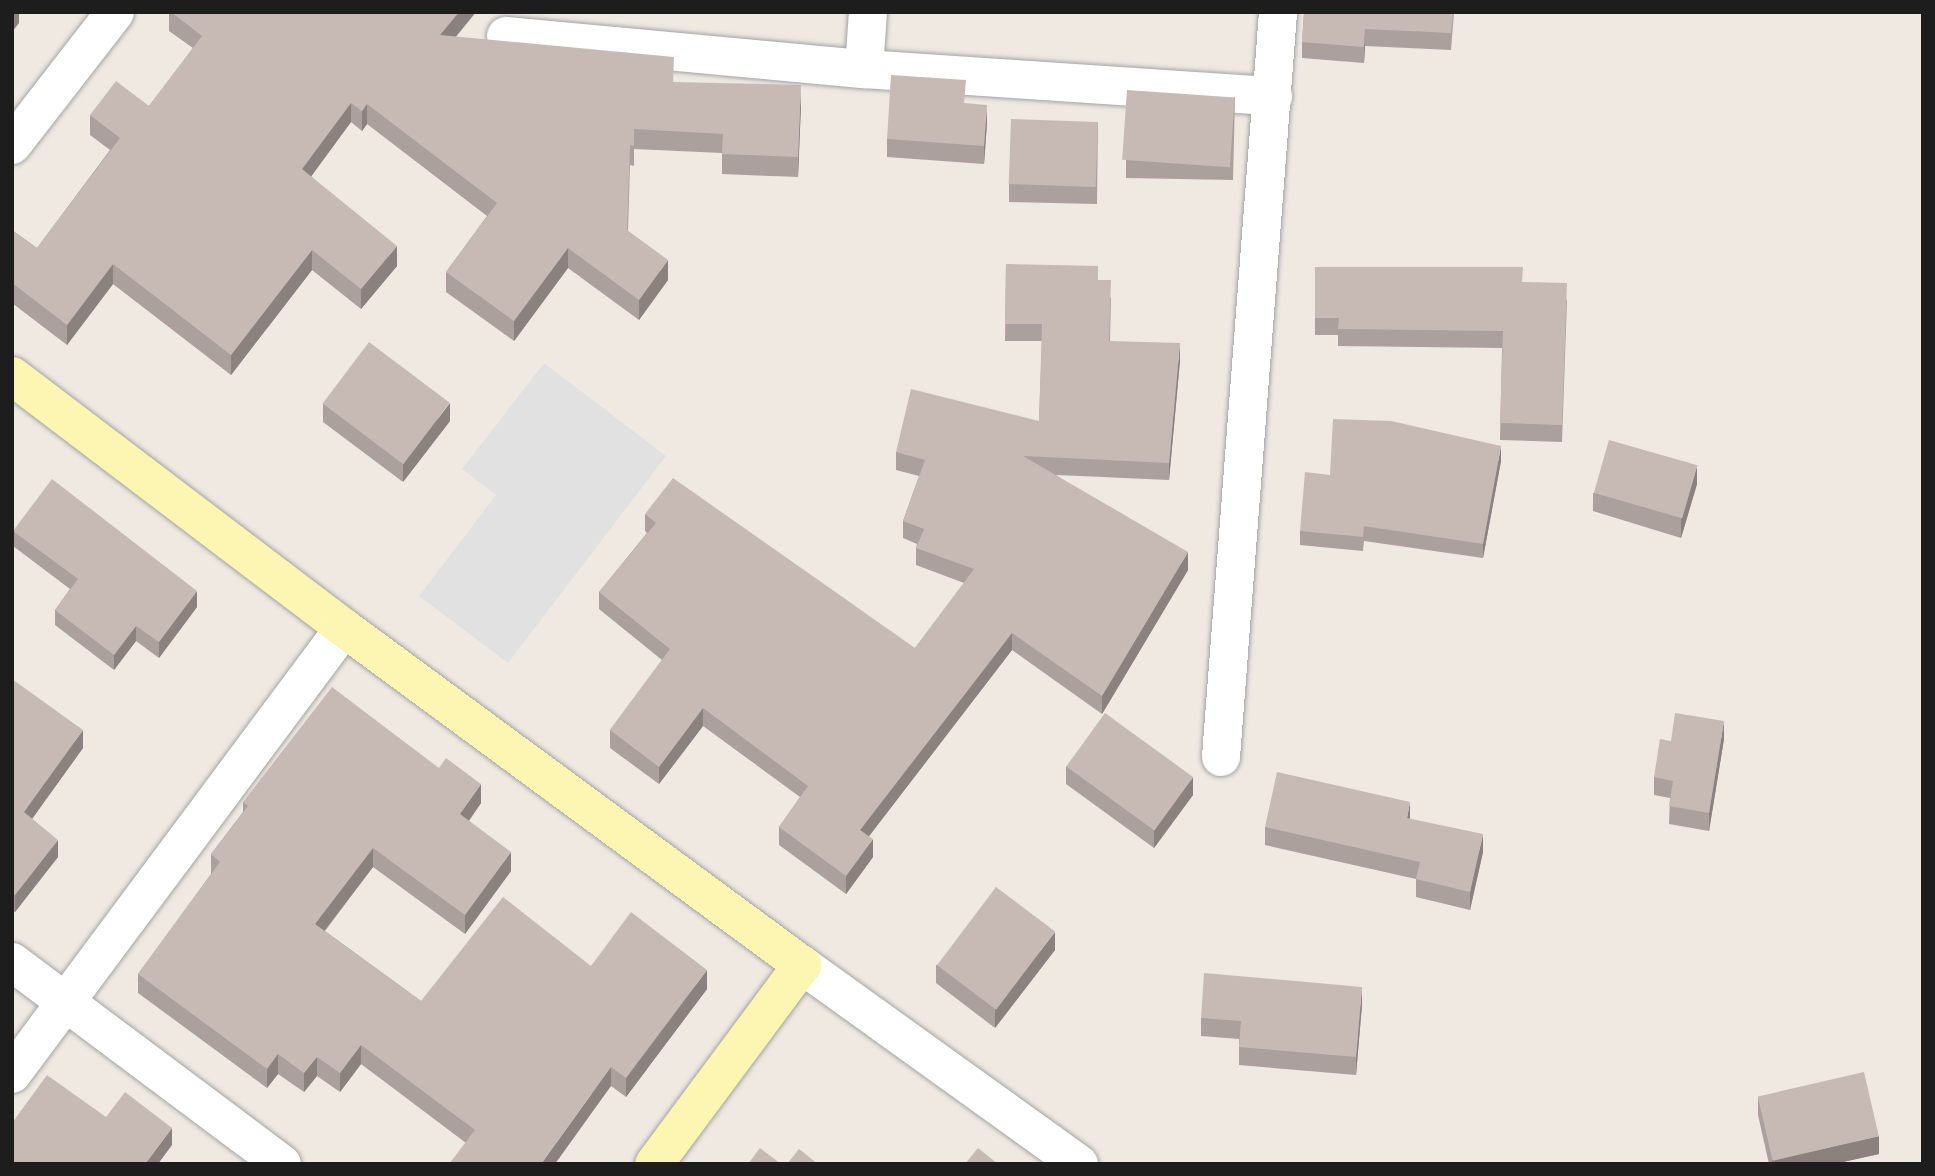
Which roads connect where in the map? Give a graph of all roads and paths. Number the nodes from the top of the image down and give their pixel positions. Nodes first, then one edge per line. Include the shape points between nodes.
1 (115, 12) edge
2 (868, 12) edge
3 (1278, 12) edge
4 (506, 36) dead end
5 (864, 69) junction
6 (1273, 96) junction
7 (12, 145) edge
8 (12, 376) edge
9 (344, 628) junction
10 (1222, 757) dead end
11 (12, 962) edge
12 (802, 965) junction
13 (68, 1003) junction
14 (12, 1074) edge
15 (282, 1164) edge
16 (654, 1164) edge
17 (1079, 1164) edge

1 - 7 street
2 - 5 street
3 - 6 street
4 - 5 street
5 - 6 street
6 - 10 street
8 - 9 street
9 - 12 street
9 - 13 street
11 - 13 street
12 - 16 street
12 - 17 street
13 - 14 street
13 - 15 street

